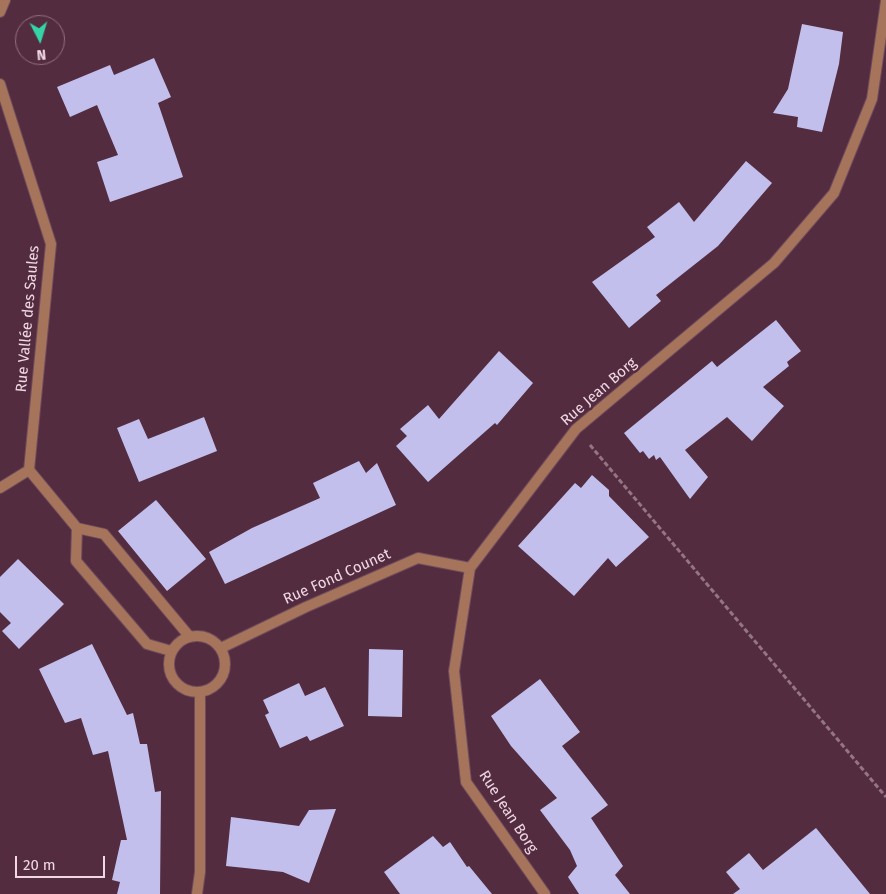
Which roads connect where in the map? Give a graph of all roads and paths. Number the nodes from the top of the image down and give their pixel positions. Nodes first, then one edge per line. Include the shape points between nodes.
1 (5, 0) edge
2 (886, 1) edge
3 (0, 12) edge
4 (0, 84) edge
5 (576, 429) junction
6 (30, 470) junction
7 (0, 488) edge
8 (77, 528) junction
9 (470, 568) junction
10 (189, 636) junction
11 (221, 648) junction
12 (171, 650) junction
13 (200, 693) junction
14 (886, 797) edge
15 (197, 894) edge
16 (545, 894) edge

1 - 3 street
2 - 5 street, Rue Jean Borg via 872,99 834,193 774,263
4 - 6 street, Rue Vallée des Saules via 51,244
5 - 9 street, Rue Jean Borg
5 - 14 path
6 - 7 street
6 - 8 street
8 - 10 street via 104,534
8 - 12 street via 76,561 147,644
9 - 11 street, Rue Fond Counet via 418,558
9 - 16 street, Rue Jean Borg via 454,671 466,782
10 - 11 street via 207,637
10 - 12 street
11 - 13 street via 226,667 218,685
12 - 13 street via 168,671 180,688
13 - 15 street via 200,872

